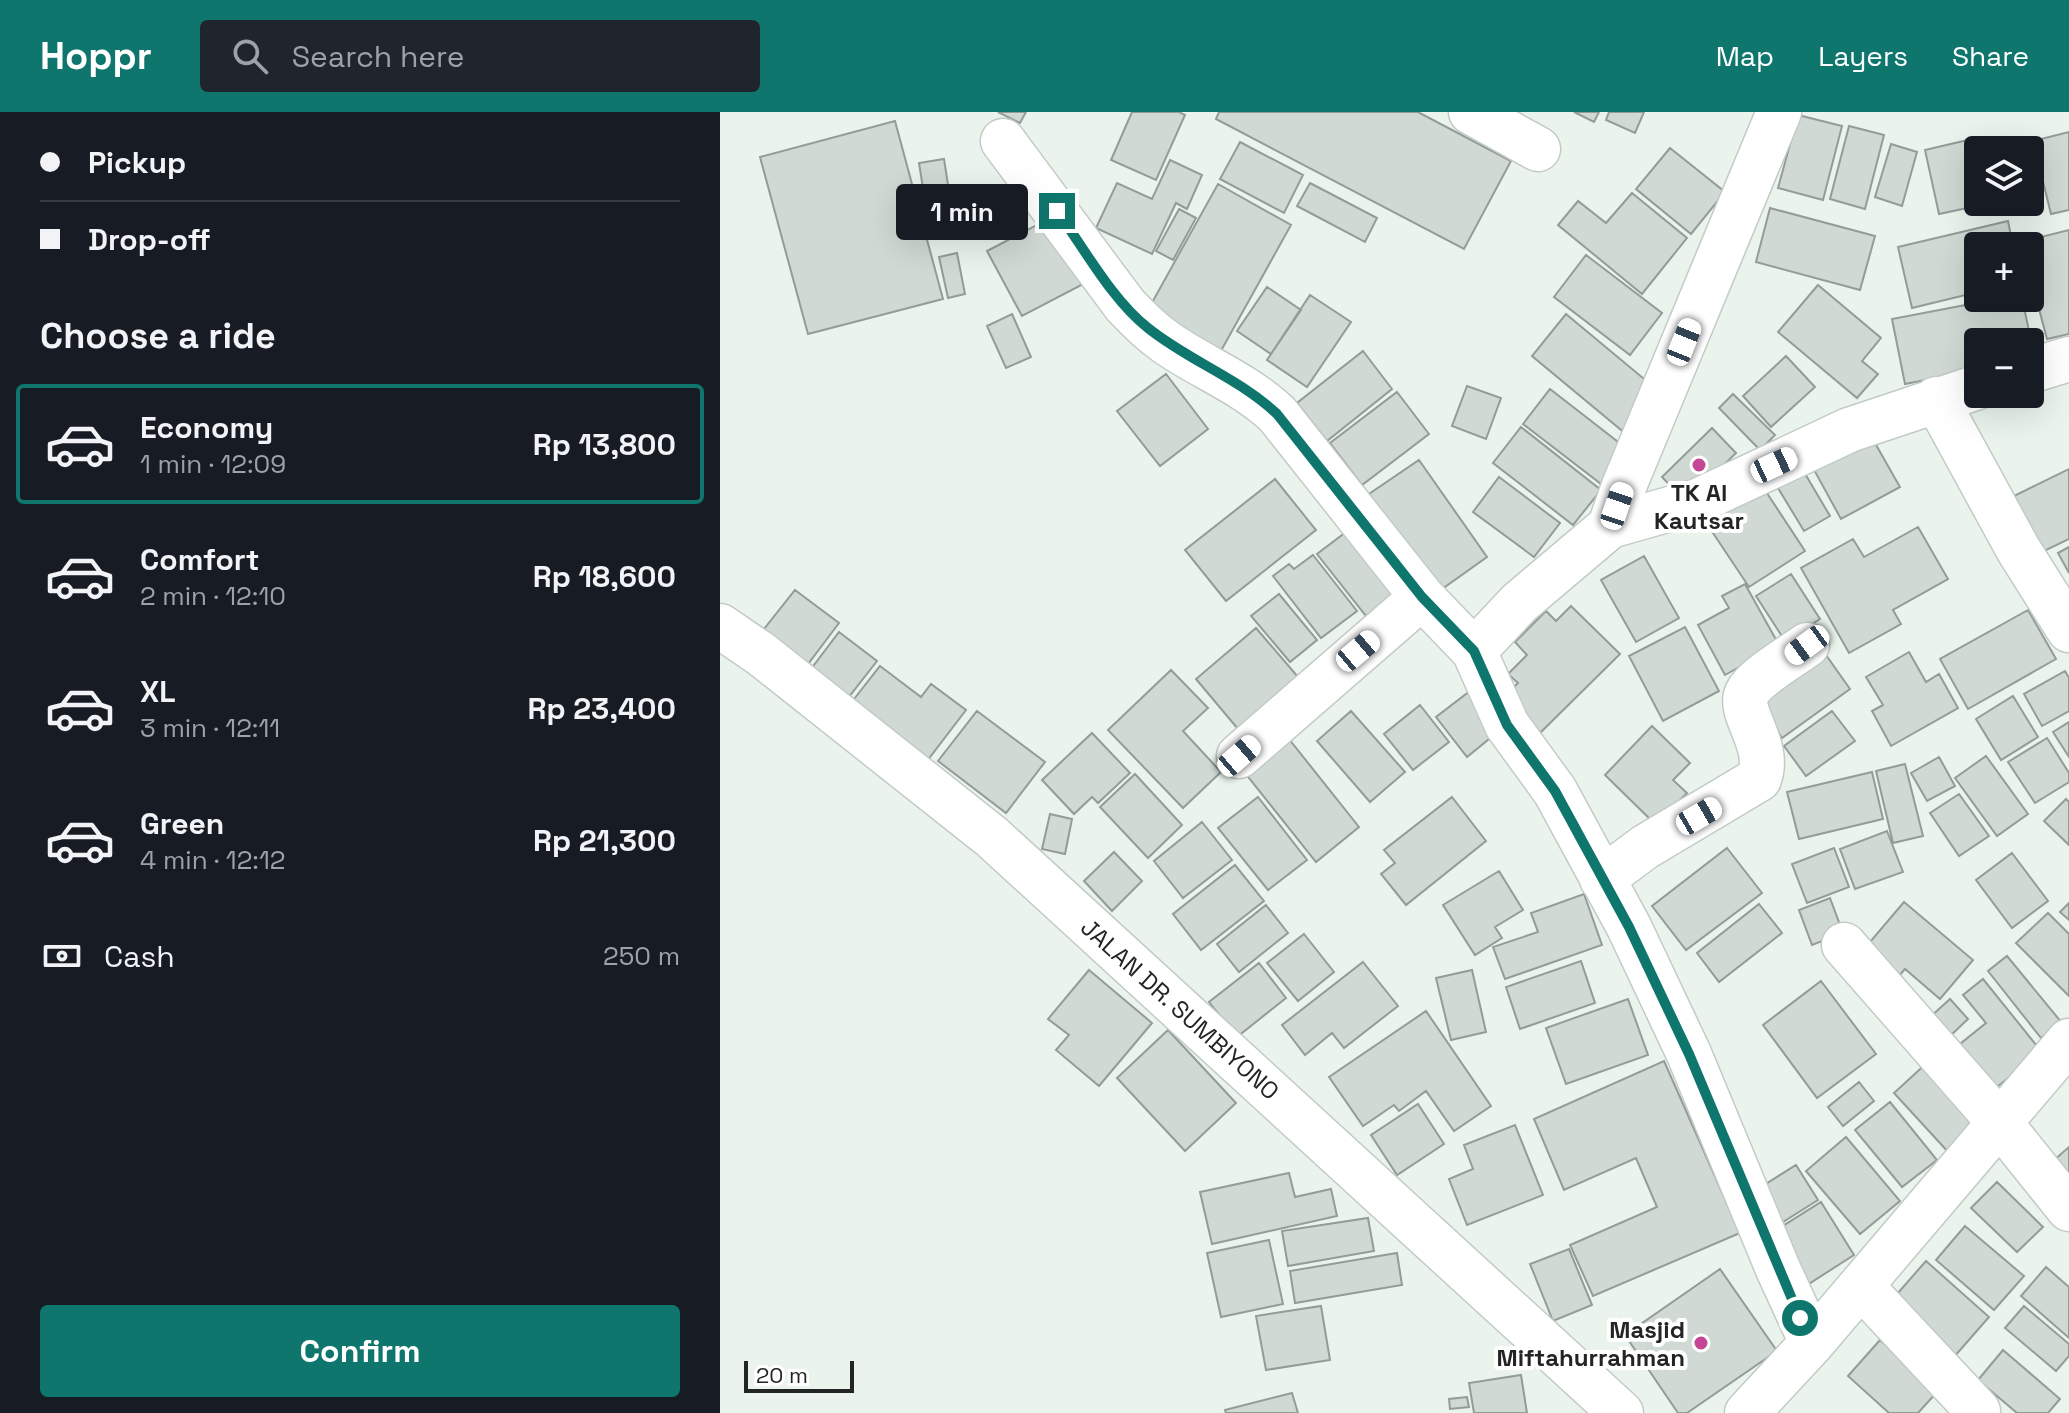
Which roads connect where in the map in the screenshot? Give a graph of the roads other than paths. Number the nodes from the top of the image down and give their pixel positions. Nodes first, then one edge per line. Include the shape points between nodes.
1 (1471, 112) edge
2 (1779, 112) edge
3 (1003, 141) dead end
4 (1538, 149) dead end
5 (2069, 359) edge
6 (2044, 367) edge
7 (1964, 391) edge
8 (1936, 399) junction
9 (1610, 526) junction
10 (1422, 597) junction
11 (720, 626) edge
12 (2069, 630) edge
13 (1807, 645) dead end
14 (1474, 651) junction
15 (1239, 756) dead end
16 (1602, 879) junction
17 (1844, 945) dead end
18 (2069, 1041) edge
19 (2000, 1123) junction
20 (2069, 1209) edge
21 (1861, 1286) junction
22 (1812, 1343) junction
23 (1978, 1411) dead end
24 (1621, 1413) edge
25 (1747, 1413) edge

1 - 4 street
2 - 9 street
3 - 10 street via 1125,305 1169,344 1256,394 1277,414
5 - 6 street
7 - 8 street
8 - 9 street via 1849,430 1698,501
8 - 12 street
9 - 14 street via 1519,603
10 - 14 street
10 - 15 street
11 - 24 street, JALAN DR. SUMBIYONO via 992,837
13 - 16 street via 1746,694 1763,755 1759,779
14 - 16 street via 1507,725 1555,791
16 - 22 street via 1689,1054
17 - 19 street
18 - 19 street
19 - 20 street
19 - 21 street
21 - 22 street
21 - 23 street
22 - 25 street

